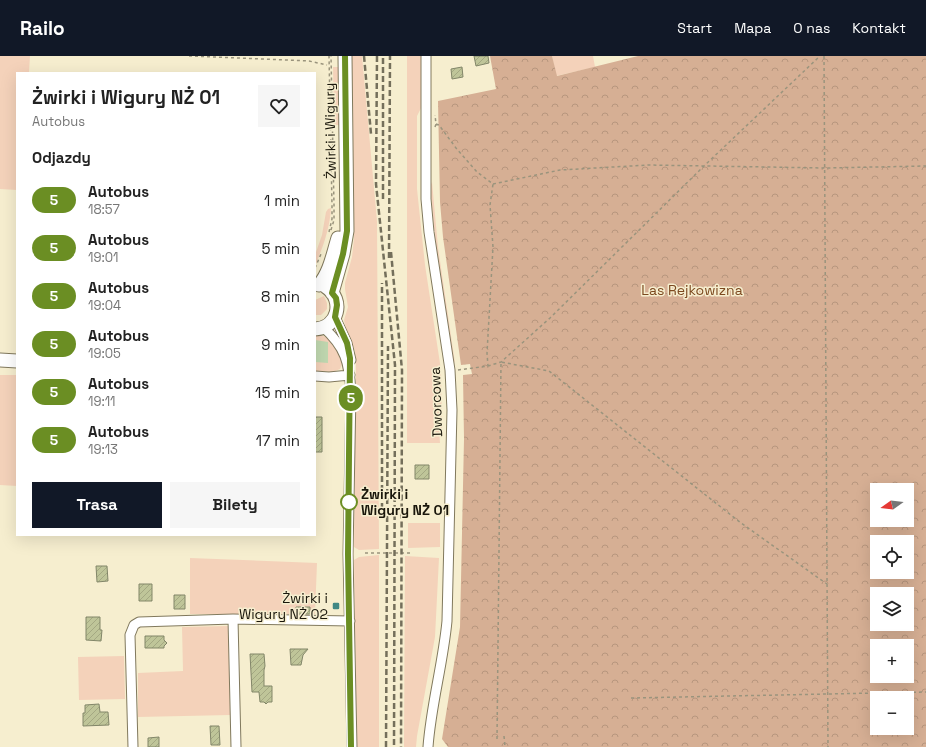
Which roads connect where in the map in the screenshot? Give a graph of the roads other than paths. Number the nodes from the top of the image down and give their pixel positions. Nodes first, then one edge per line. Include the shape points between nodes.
1 (345, 56) edge
2 (426, 56) edge
3 (346, 205) junction
4 (317, 285) edge
5 (332, 293) junction
6 (335, 317) junction
7 (319, 328) edge
8 (0, 360) edge
9 (16, 361) edge
10 (350, 375) junction
11 (316, 376) edge
12 (233, 619) junction
13 (350, 621) junction
14 (133, 747) edge
15 (236, 747) edge
16 (352, 747) edge
17 (428, 747) edge

1 - 3 main road, Żwirki i Wigury
2 - 17 street, Dworcowa via 426,199 450,370 452,410 447,622
3 - 4 main road, Żwirki i Wigury via 331,262 324,278
3 - 5 main road, Żwirki i Wigury via 346,238
4 - 5 main road
5 - 6 main road via 337,305
6 - 7 main road via 330,323
6 - 10 street via 349,349
7 - 10 street via 336,339
8 - 9 main road
10 - 11 street
10 - 13 street
12 - 13 street
12 - 14 street via 144,621 134,625 130,635
12 - 15 street
13 - 16 street

